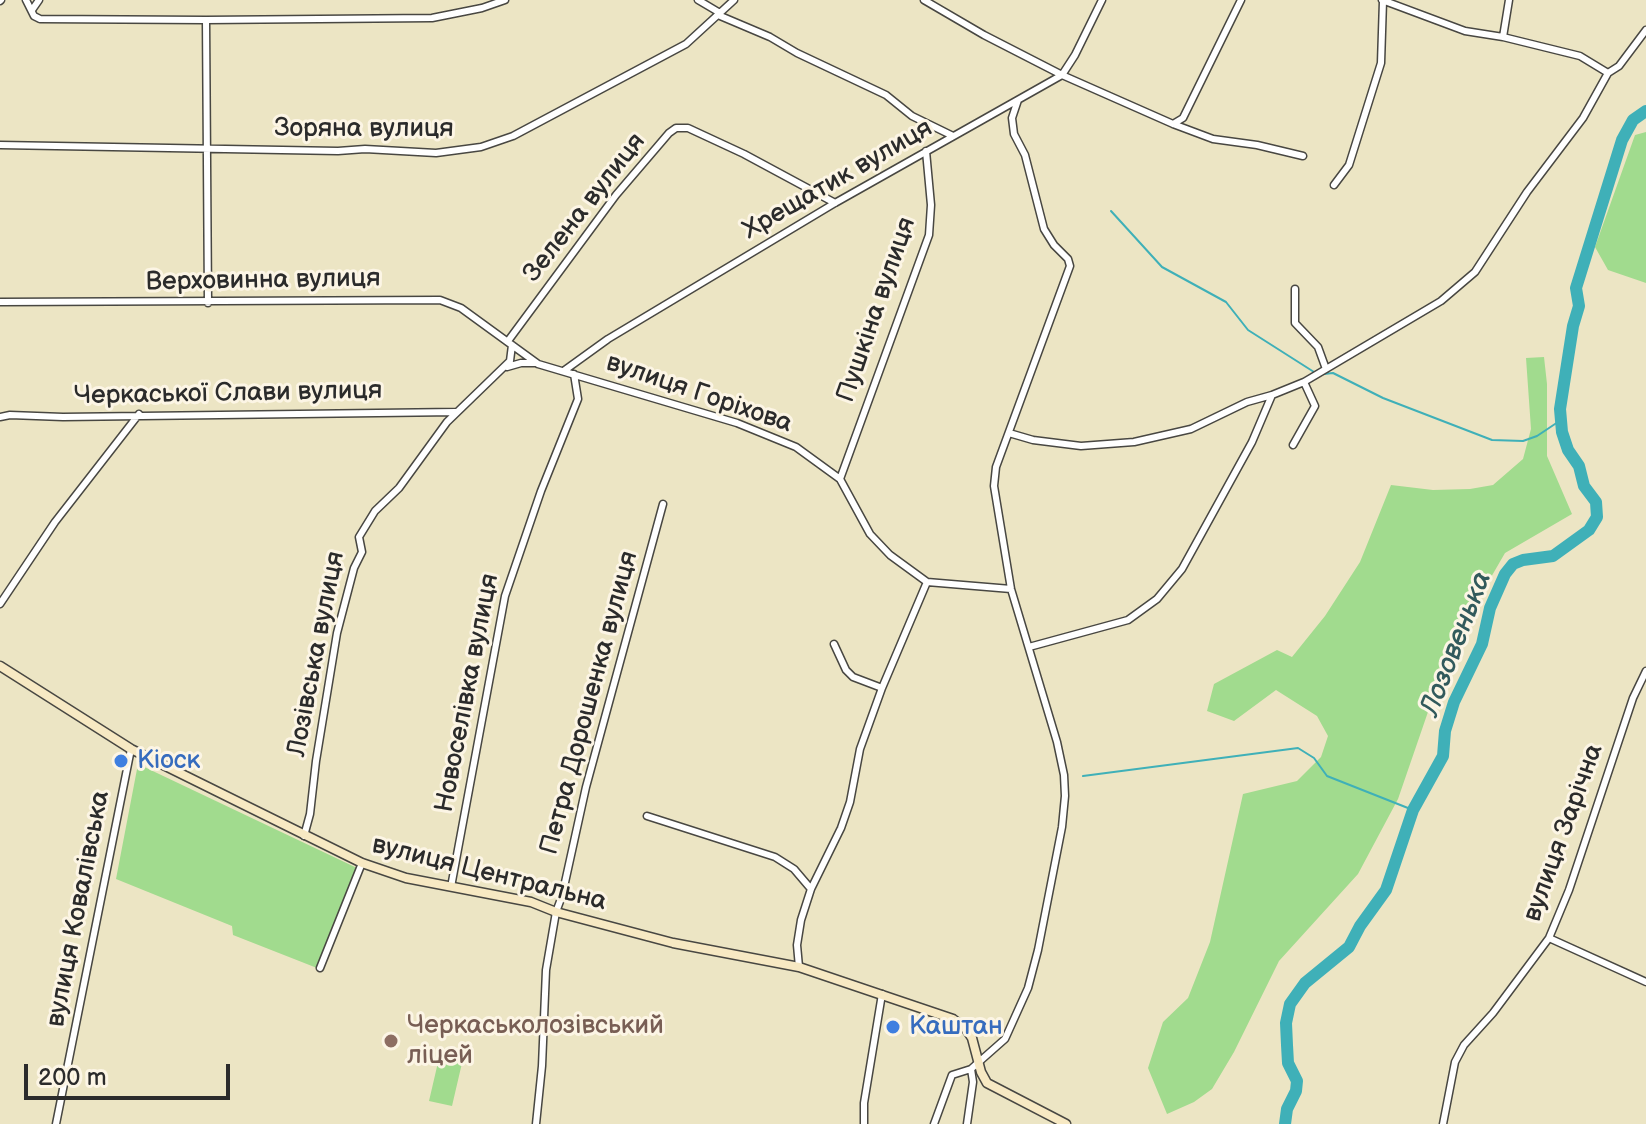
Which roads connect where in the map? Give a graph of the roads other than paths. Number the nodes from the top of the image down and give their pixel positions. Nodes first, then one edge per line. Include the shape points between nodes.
1 (26, 0) edge
2 (39, 0) edge
3 (505, 0) edge
4 (698, 0) edge
5 (734, 0) edge
6 (924, 0) edge
7 (1102, 0) edge
8 (1241, 0) edge
9 (1382, 0) edge
10 (1509, 0) edge
11 (32, 10) junction
12 (719, 14) junction
13 (206, 20) junction
14 (1646, 30) edge
15 (1503, 37) junction
16 (1608, 73) junction
17 (1062, 75) junction
18 (1018, 100) junction
19 (1173, 124) junction
20 (953, 136) junction
21 (0, 145) edge
22 (206, 148) junction
23 (926, 151) junction
24 (1303, 156) dead end
25 (1334, 185) dead end
26 (835, 203) junction
27 (1295, 289) dead end
28 (0, 302) edge
29 (208, 303) junction
30 (510, 343) junction
31 (538, 364) junction
32 (504, 368) junction
33 (1326, 369) junction
34 (565, 370) junction
35 (574, 374) junction
36 (1304, 382) junction
37 (1272, 395) junction
38 (456, 412) junction
39 (139, 414) junction
40 (0, 417) edge
41 (1009, 433) junction
42 (1293, 445) dead end
43 (840, 479) junction
44 (663, 504) dead end
45 (927, 582) junction
46 (1011, 589) junction
47 (0, 604) edge
48 (834, 644) dead end
49 (1029, 647) junction
50 (0, 666) edge
51 (1646, 671) edge
52 (882, 688) junction
53 (131, 749) junction
54 (647, 816) dead end
55 (304, 836) junction
56 (362, 863) junction
57 (451, 887) junction
58 (811, 889) junction
59 (556, 912) junction
60 (1549, 938) junction
61 (799, 967) junction
62 (320, 968) dead end
63 (1646, 982) edge
64 (882, 994) junction
65 (980, 1061) junction
66 (971, 1069) junction
67 (56, 1124) edge
68 (536, 1124) edge
69 (864, 1124) edge
70 (934, 1124) edge
71 (967, 1124) edge
72 (1066, 1124) edge
73 (1443, 1124) edge

1 - 11 street
2 - 11 street
3 - 13 street via 453,15 409,20
4 - 12 street
5 - 12 street, Зоряна вулиця
6 - 17 street
7 - 17 street
8 - 19 street via 1183,118
9 - 15 street via 1465,31
9 - 25 street via 1381,63 1349,165
10 - 15 street
11 - 13 street via 43,19
12 - 20 street via 886,95 912,116
12 - 22 street, Зоряна вулиця via 686,44 513,136 481,147 436,153
13 - 22 street
14 - 16 street
15 - 16 street via 1580,56
16 - 33 street via 1583,118 1475,272 1441,301
17 - 18 street, Хрещатик вулиця
17 - 19 street
18 - 20 street, Хрещатик вулиця
18 - 41 street via 1014,134 1025,155 1044,229 1070,266
19 - 24 street via 1213,139
20 - 23 street, Хрещатик вулиця
21 - 22 street, Зоряна вулиця
22 - 29 street
23 - 26 street, Хрещатик вулиця
23 - 43 street, Пушкіна вулиця via 929,235
26 - 30 street, Зелена вулиця via 744,154 688,128 676,128 616,195
26 - 34 street, Хрещатик вулиця
27 - 33 street via 1295,323 1318,347
28 - 29 street, Верховинна вулиця
29 - 30 street, Верховинна вулиця via 440,300 461,308
30 - 31 street, вулиця Горіхова
30 - 32 street, Лозівська вулиця via 512,358
31 - 32 street
31 - 34 street, вулиця Горіхова
32 - 38 street, Лозівська вулиця
33 - 36 street
34 - 35 street, вулиця Горіхова
35 - 43 street, вулиця Горіхова via 769,434
35 - 57 street, Новоселівка вулиця via 578,399 505,596
36 - 37 street
36 - 42 street via 1315,406
37 - 41 street via 1191,429 1134,442 1081,446
37 - 49 street via 1182,569 1157,599 1128,620
38 - 39 street, Черкаської Слави вулиця
38 - 55 street, Лозівська вулиця via 359,537 362,552 337,633
39 - 40 street, Черкаської Слави вулиця
39 - 47 street via 55,522
41 - 46 street via 994,486
43 - 45 street, вулиця Горіхова via 870,534
44 - 59 street, Петра Дорошенка вулиця
45 - 46 street
45 - 52 street
46 - 49 street
48 - 52 street via 853,677
49 - 65 street via 1064,775 1062,827 1028,988 1005,1039
50 - 53 street, вулиця Центральна
51 - 60 street, вулиця Зарічна
52 - 58 street via 841,828
53 - 55 street, вулиця Центральна
53 - 67 street, вулиця Ковалівська
54 - 58 street via 775,857
55 - 56 street, вулиця Центральна
56 - 57 street, вулиця Центральна
56 - 62 street
57 - 59 street, вулиця Центральна
58 - 61 street via 799,932
59 - 61 street, вулиця Центральна via 673,943
59 - 68 street, Петра Дорошенка вулиця via 546,970
60 - 63 street
60 - 73 street, вулиця Зарічна via 1464,1045 1455,1062
61 - 64 street, вулиця Центральна
64 - 65 street, вулиця Центральна via 958,1022 972,1038
64 - 69 street
65 - 66 street
65 - 72 street, вулиця Центральна via 992,1087
66 - 70 street via 952,1075
66 - 71 street

